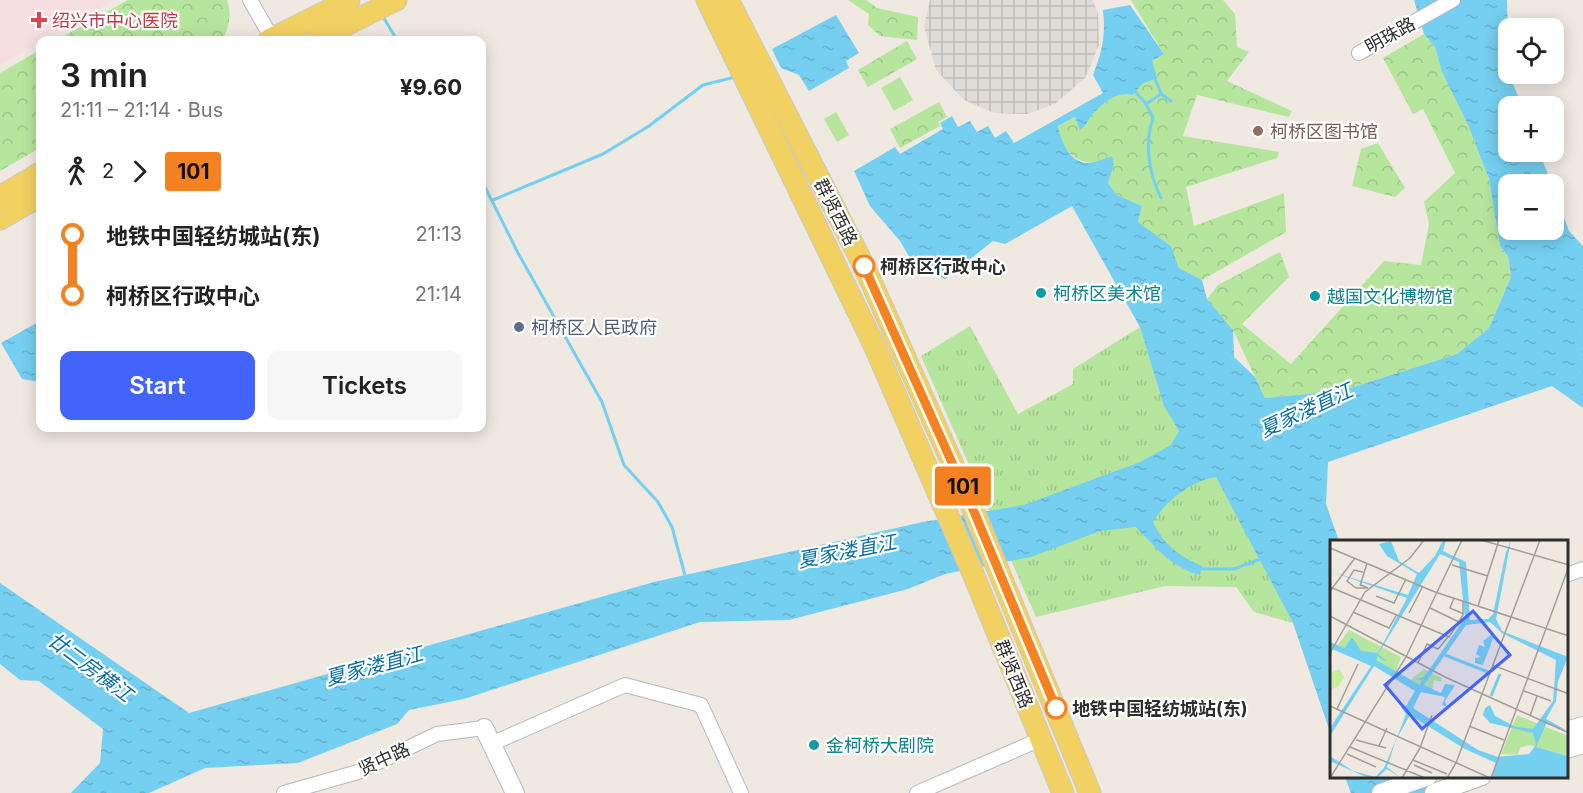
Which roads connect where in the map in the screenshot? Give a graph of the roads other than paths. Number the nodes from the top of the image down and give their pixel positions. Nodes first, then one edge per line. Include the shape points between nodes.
1 (250, 0) edge
2 (349, 0) edge
3 (707, 0) edge
4 (728, 0) edge
5 (1453, 0) edge
6 (394, 1) edge
7 (270, 36) edge
8 (280, 36) edge
9 (324, 36) edge
10 (1359, 53) dead end
11 (36, 175) edge
12 (0, 197) edge
13 (36, 198) edge
14 (0, 219) edge
15 (1583, 570) edge
16 (1568, 574) edge
17 (1583, 726) edge
18 (1568, 730) edge
19 (488, 736) junction
20 (1041, 739) junction
21 (1583, 744) edge
22 (1568, 748) edge
23 (1425, 778) edge
24 (1479, 778) edge
25 (284, 793) edge
26 (515, 793) edge
27 (741, 793) edge
28 (917, 793) edge
29 (1063, 793) edge
30 (1090, 793) edge
31 (1381, 793) edge
32 (1434, 793) edge

1 - 7 street
2 - 8 main road
3 - 20 main road, 群贤西路 via 874,345
4 - 30 main road, 群贤西路 via 864,266 975,514
5 - 10 street, 明珠路
6 - 9 main road
11 - 12 main road
13 - 14 main road
15 - 16 street
17 - 18 street
19 - 25 street, 贤中路 via 437,734 358,772
19 - 26 street
19 - 27 street, 贤中路 via 625,685 701,705
20 - 28 street
20 - 29 main road, 群贤西路
21 - 22 street
23 - 31 street
24 - 32 street

